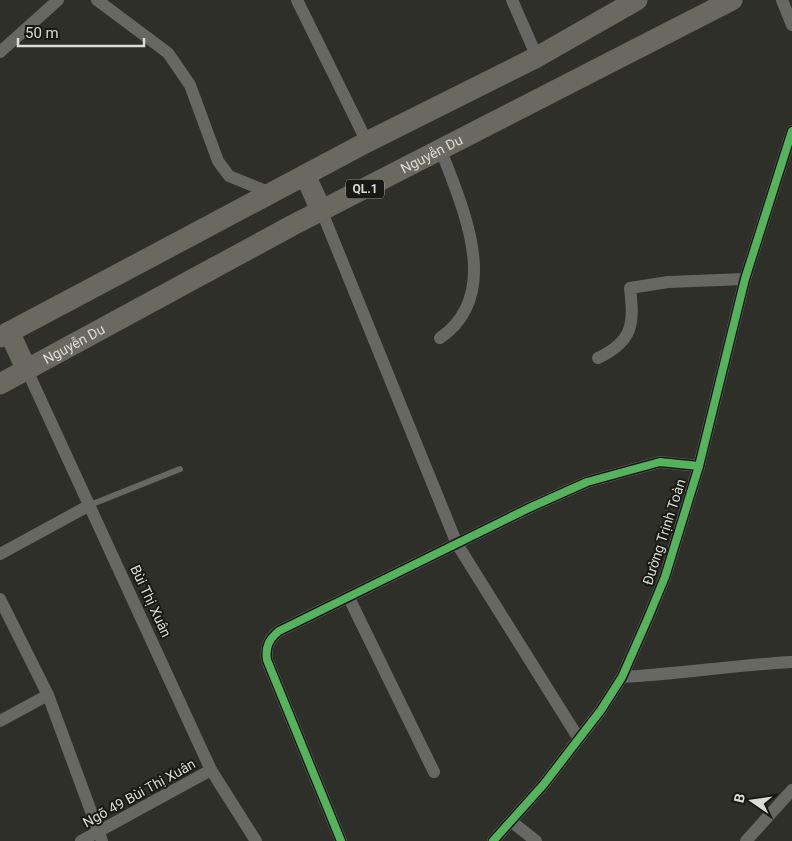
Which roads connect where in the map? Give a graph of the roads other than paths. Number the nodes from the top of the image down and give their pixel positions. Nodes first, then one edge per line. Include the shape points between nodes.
1 (58, 0) edge
2 (97, 0) edge
3 (512, 0) edge
4 (637, 0) edge
5 (732, 0) edge
6 (782, 0) edge
7 (300, 1) edge
8 (792, 25) edge
9 (0, 52) edge
10 (537, 57) junction
11 (792, 131) edge
12 (367, 142) junction
13 (441, 150) junction
14 (305, 175) junction
15 (271, 194) junction
16 (322, 212) junction
17 (745, 280) junction
18 (4, 335) edge
19 (440, 338) dead end
20 (598, 358) dead end
21 (26, 368) junction
22 (0, 384) edge
23 (699, 466) junction
24 (180, 470) dead end
25 (90, 505) junction
26 (457, 544) junction
27 (0, 554) edge
28 (349, 598) junction
29 (0, 599) edge
30 (792, 662) edge
31 (622, 677) junction
32 (48, 695) junction
33 (0, 722) edge
34 (579, 739) junction
35 (211, 770) junction
36 (434, 772) dead end
37 (792, 790) edge
38 (512, 822) junction
39 (100, 838) edge
40 (81, 841) edge
41 (256, 841) edge
42 (341, 841) edge
43 (493, 841) edge
44 (536, 841) edge
45 (746, 841) edge

1 - 9 street
2 - 15 street via 168,53 190,86 218,161 228,176
3 - 10 street
4 - 10 main road
5 - 13 main road, Nguyễn Du / QL.1
6 - 8 street
7 - 12 street
10 - 12 main road
11 - 17 street, Đường Trịnh Toàn
12 - 14 main road
13 - 16 main road, Nguyễn Du / QL.1
13 - 19 street via 469,229 474,266 468,304 453,329
14 - 15 main road
14 - 16 main road
15 - 18 main road
16 - 21 main road, Nguyễn Du / QL.1
16 - 26 street
17 - 20 street via 668,282 630,288 634,317 626,335 615,350
17 - 23 street, Đường Trịnh Toàn
18 - 21 main road
21 - 22 main road, Nguyễn Du / QL.1
21 - 25 street, Bùi Thị Xuân
23 - 26 street via 660,462 587,482
23 - 31 street, Đường Trịnh Toàn via 665,577
24 - 25 lane
25 - 27 street
25 - 35 street, Bùi Thị Xuân
26 - 28 street
26 - 34 street
28 - 36 street
28 - 42 street via 279,631 270,638 266,654 305,758
29 - 32 street
30 - 31 street
31 - 34 street, Đường Trịnh Toàn
32 - 33 street
32 - 39 street
34 - 38 street, Đường Trịnh Toàn
35 - 39 street, Ngõ 49 Bùi Thị Xuân
35 - 41 street, Bùi Thị Xuân
37 - 45 street
38 - 43 street, Đường Trịnh Toàn
38 - 44 street
39 - 40 street, Ngõ 49 Bùi Thị Xuân

